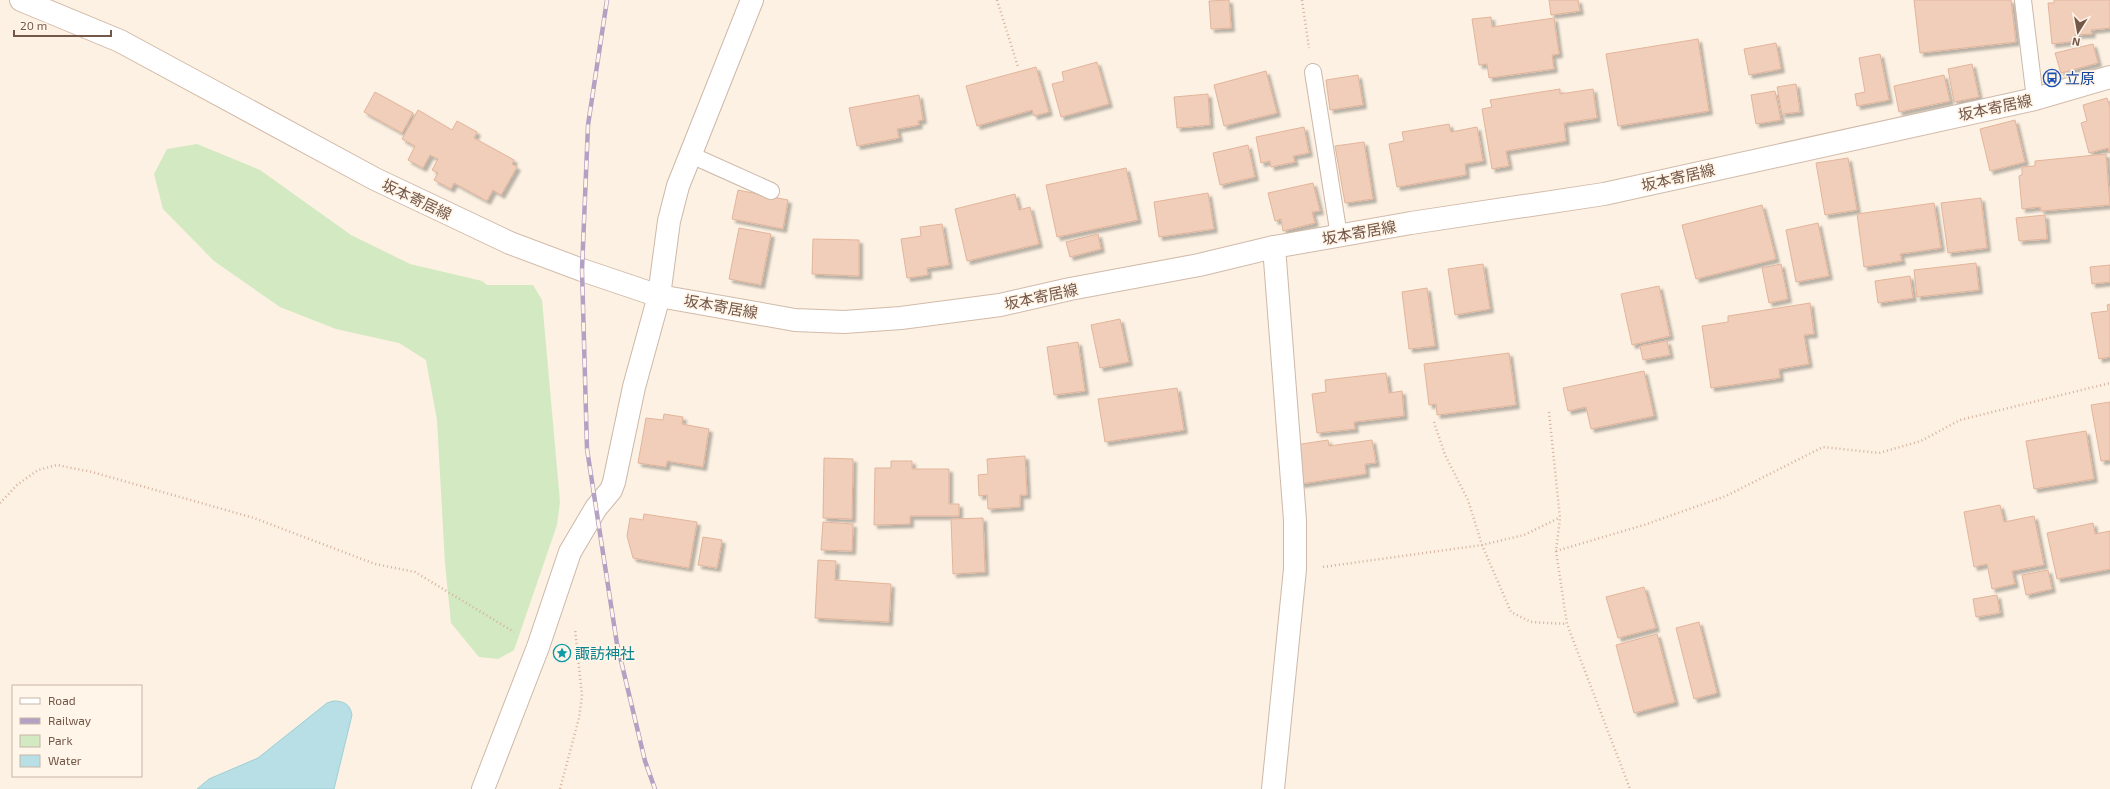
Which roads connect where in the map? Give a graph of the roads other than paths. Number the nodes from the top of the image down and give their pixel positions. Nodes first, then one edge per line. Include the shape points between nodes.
1 (21, 0) edge
2 (752, 0) edge
3 (2023, 0) edge
4 (1313, 72) road end
5 (2110, 77) edge
6 (2035, 99) junction
7 (691, 155) junction
8 (771, 192) dead end
9 (1339, 236) junction
10 (1274, 247) junction
11 (660, 296) junction
12 (483, 789) edge
13 (1273, 789) edge

1 - 11 main road, 坂本寄居線 via 120,41 375,179 510,242
2 - 7 main road
3 - 6 lane
4 - 9 lane
5 - 6 main road, 坂本寄居線
6 - 9 main road, 坂本寄居線 via 1604,194
7 - 8 lane
7 - 11 main road via 678,186 669,221
9 - 10 main road, 坂本寄居線
10 - 11 main road, 坂本寄居線 via 1199,265 1000,305 900,318 844,322 795,320
10 - 13 main road via 1295,520 1295,569
11 - 12 main road via 634,387 614,482 577,538

